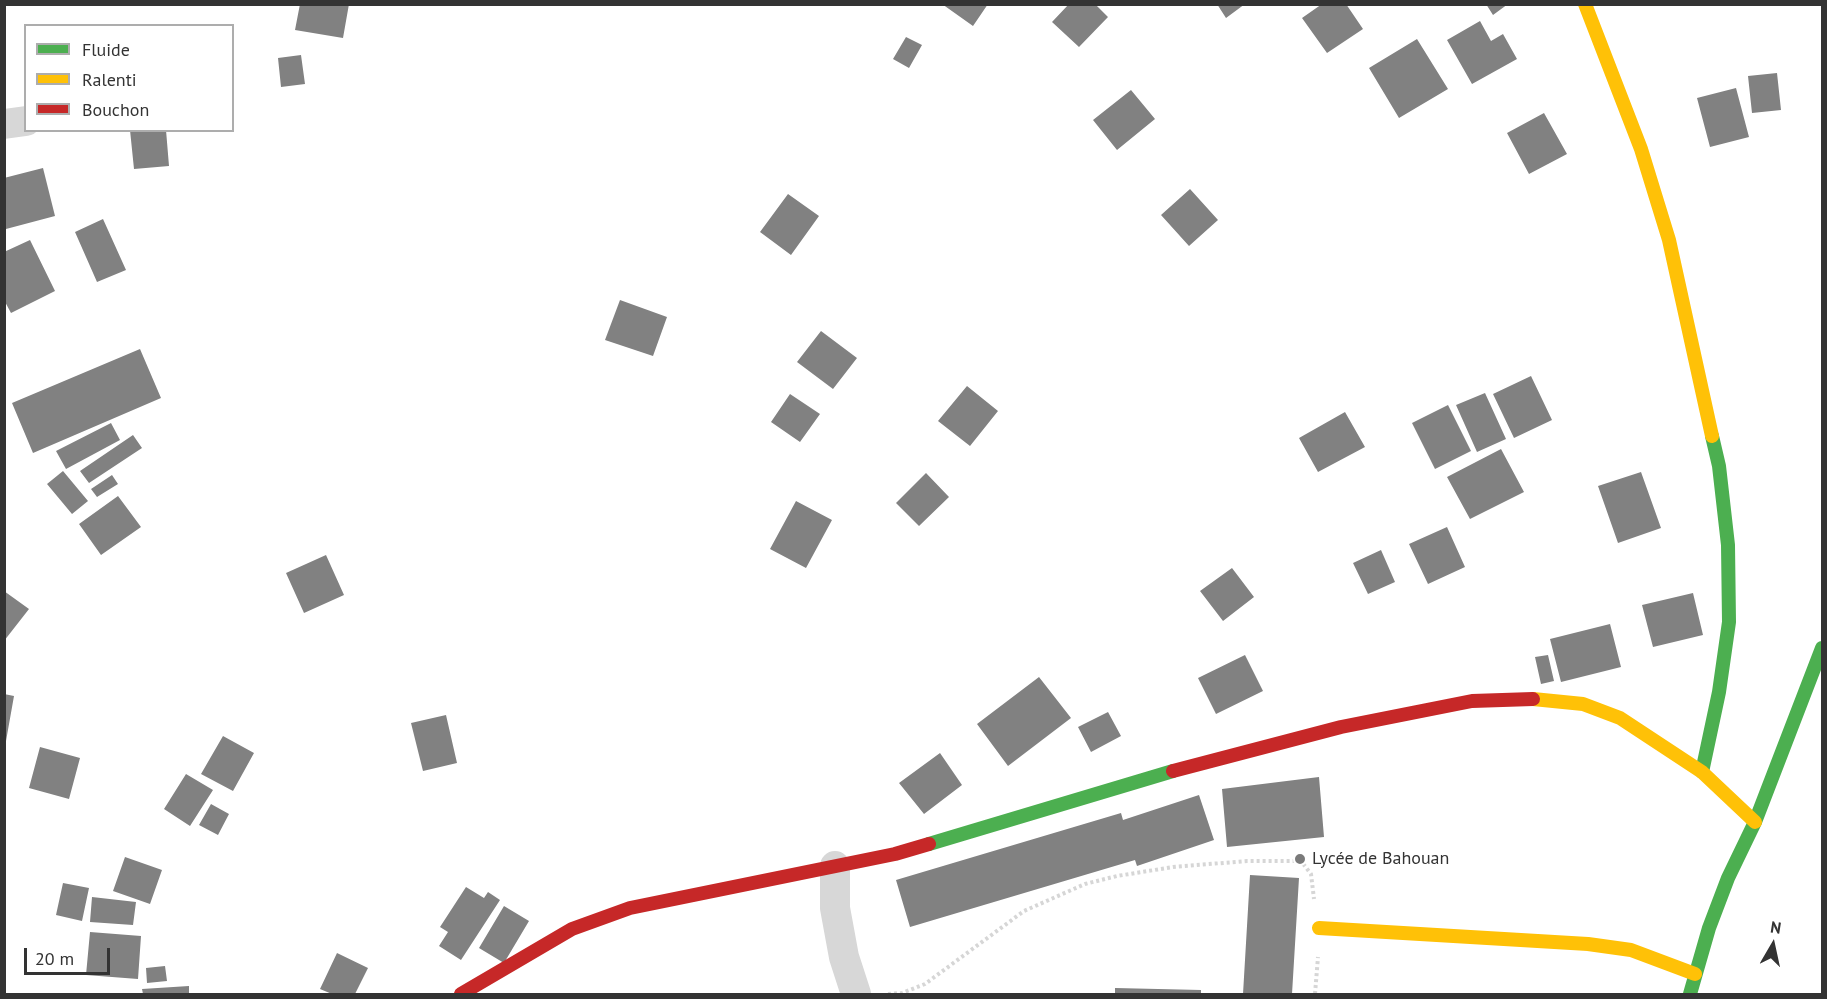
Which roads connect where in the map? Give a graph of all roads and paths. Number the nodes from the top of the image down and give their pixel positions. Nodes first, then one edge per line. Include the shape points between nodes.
1 (1585, 4) edge
2 (24, 121) edge
3 (4, 124) edge
4 (1822, 648) edge
5 (1702, 772) junction
6 (1755, 822) junction
7 (835, 866) junction
8 (1319, 928) joint
9 (1695, 974) junction
10 (461, 994) edge
11 (856, 994) edge
12 (888, 994) edge
13 (1690, 994) edge

1 - 5 street via 1641,149 1669,240 1719,466 1728,544 1729,622
2 - 3 street
4 - 6 street
5 - 6 street
5 - 7 street via 1620,718 1583,704 1551,699 1472,701 1341,727 1160,774 896,854
6 - 9 street via 1728,878
7 - 10 street via 630,908 572,929
7 - 11 street via 836,908 844,957
8 - 9 street via 1588,944 1631,950
8 - 12 path via 1311,874 1301,861 1173,867 1085,884 1024,911 925,984
9 - 13 street

